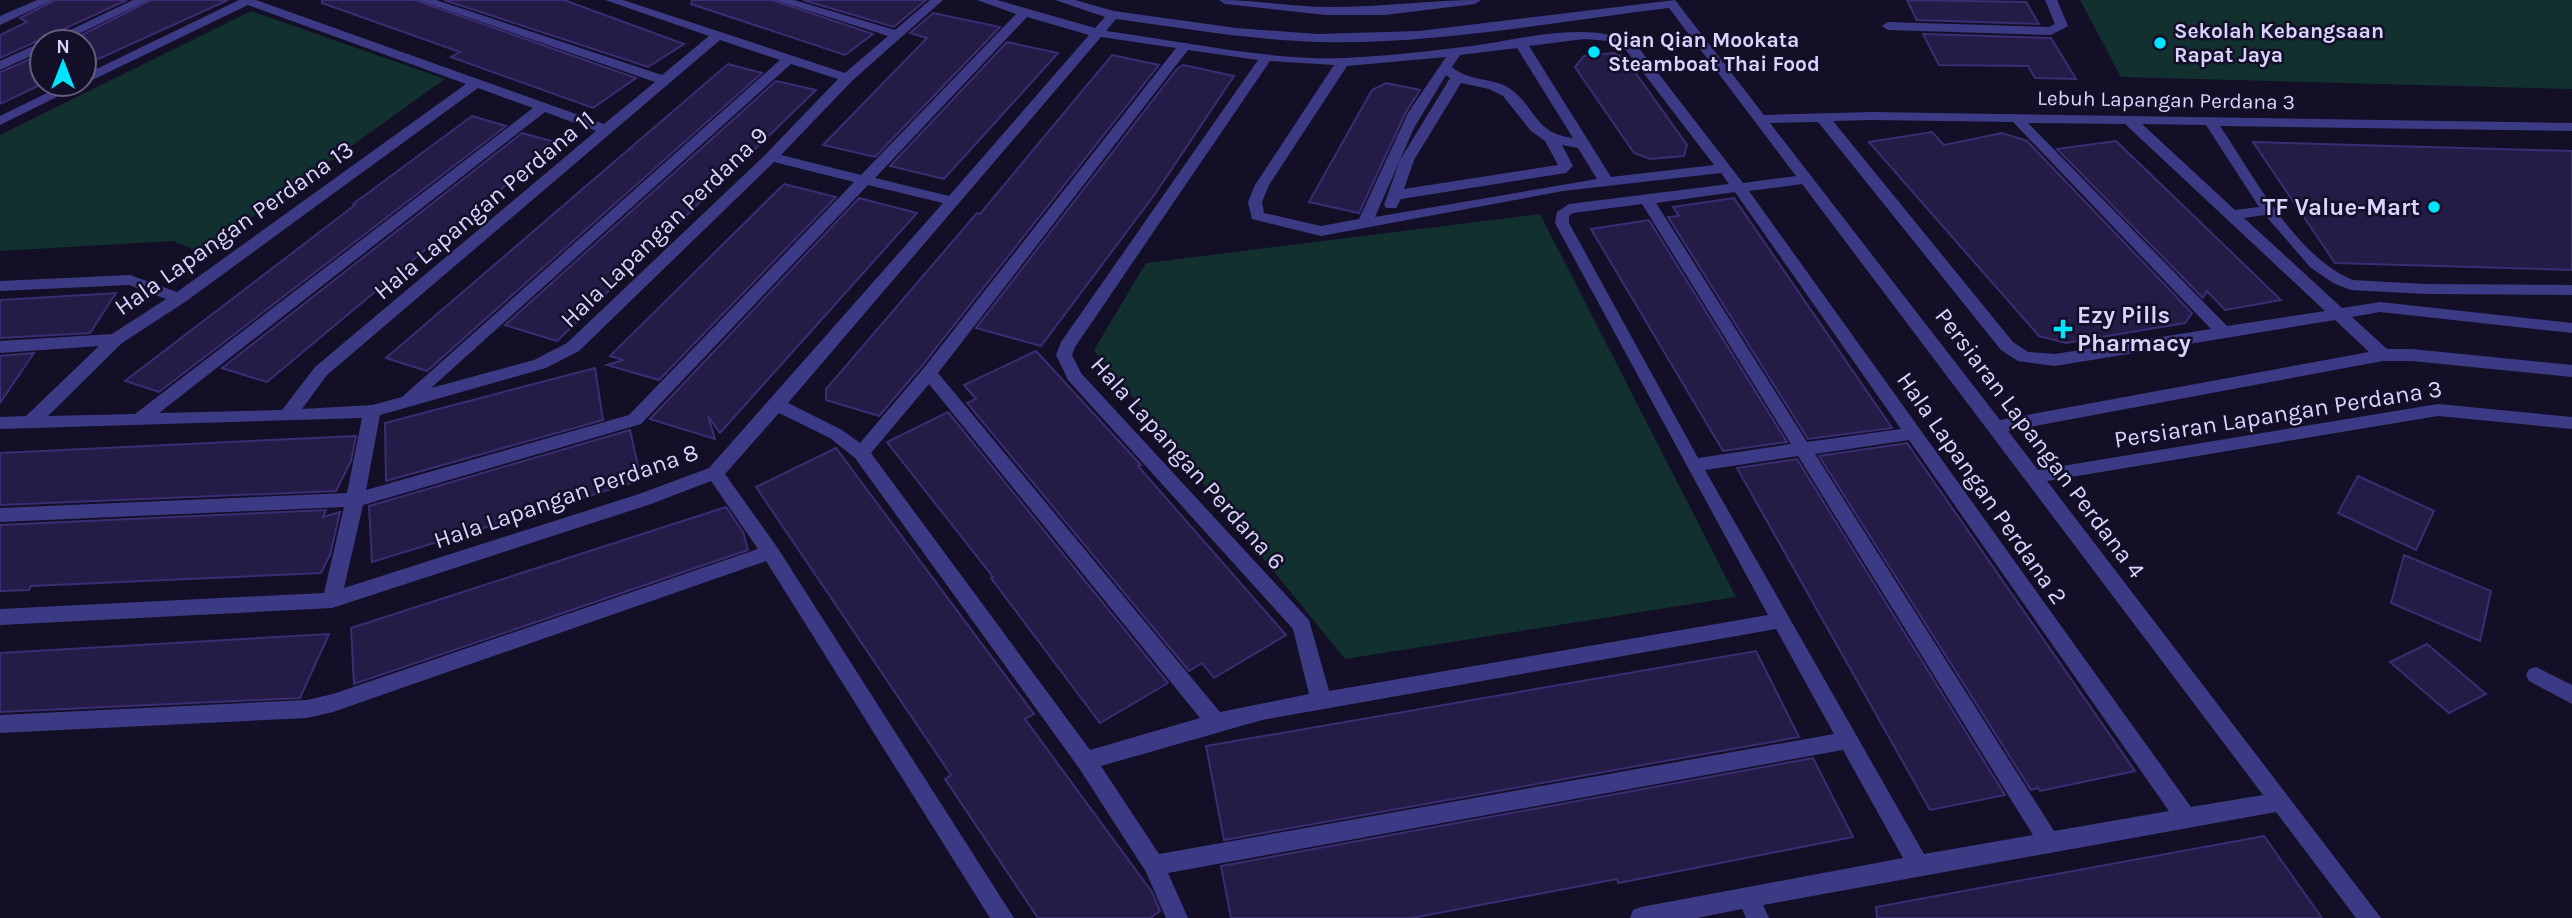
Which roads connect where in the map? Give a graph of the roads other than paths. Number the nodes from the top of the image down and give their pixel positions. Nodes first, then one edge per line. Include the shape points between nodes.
1 (47, 0) edge
2 (143, 0) edge
3 (424, 0) edge
4 (611, 0) edge
5 (781, 0) edge
6 (937, 0) edge
7 (983, 0) edge
8 (1061, 0) edge
9 (1225, 0) edge
10 (1475, 0) edge
11 (2051, 0) edge
12 (248, 1) edge
13 (1670, 2) edge
14 (1282, 3) edge
15 (1024, 13) junction
16 (1113, 15) junction
17 (0, 21) edge
18 (1888, 26) dead end
19 (82, 28) edge
20 (1097, 33) junction
21 (895, 34) junction
22 (718, 35) junction
23 (1521, 43) junction
24 (1184, 47) junction
25 (1455, 52) junction
26 (28, 53) edge
27 (1266, 57) junction
28 (789, 59) junction
29 (1343, 62) junction
30 (0, 66) edge
31 (98, 73) edge
32 (1452, 73) junction
33 (847, 78) junction
34 (666, 81) junction
35 (474, 85) junction
36 (47, 98) edge
37 (542, 108) junction
38 (1822, 117) junction
39 (1759, 118) junction
40 (2016, 118) junction
41 (2129, 120) junction
42 (0, 121) edge
43 (2211, 122) junction
44 (2572, 127) edge
45 (607, 130) junction
46 (1551, 138) junction
47 (1583, 144) junction
48 (771, 157) junction
49 (1724, 168) junction
50 (862, 180) junction
51 (1805, 180) junction
52 (1606, 181) junction
53 (1739, 187) junction
54 (1395, 195) junction
55 (1646, 199) junction
56 (952, 201) junction
57 (2269, 210) junction
58 (2232, 215) junction
59 (1387, 218) junction
60 (1365, 222) junction
61 (0, 286) edge
62 (2572, 289) edge
63 (179, 298) junction
64 (2340, 315) junction
65 (2572, 328) edge
66 (2224, 333) junction
67 (116, 339) junction
68 (0, 347) edge
69 (2383, 355) junction
70 (2572, 371) edge
71 (929, 373) junction
72 (406, 401) junction
73 (777, 405) junction
74 (372, 411) junction
75 (287, 416) junction
76 (140, 419) junction
77 (32, 421) junction
78 (0, 423) edge
79 (2572, 423) edge
80 (1995, 427) junction
81 (1913, 433) junction
82 (1804, 449) junction
83 (861, 453) junction
84 (1693, 465) junction
85 (715, 473) junction
86 (2034, 477) junction
87 (355, 500) junction
88 (0, 515) edge
89 (770, 552) junction
90 (332, 600) junction
91 (0, 617) edge
92 (1783, 620) junction
93 (2536, 675) dead end
94 (2572, 695) edge
95 (1321, 700) junction
96 (1216, 722) junction
97 (0, 724) edge
98 (1849, 740) junction
99 (1086, 761) junction
100 (2281, 802) junction
101 (2186, 818) junction
102 (2049, 842) junction
103 (1154, 865) junction
104 (1919, 865) junction
105 (1753, 908) edge
106 (1003, 918) edge
107 (1177, 918) edge
108 (1641, 918) edge
109 (2370, 918) edge

1 - 17 street
2 - 19 street
3 - 34 street
4 - 22 street
5 - 21 street
6 - 21 street, Hala Lapangan Perdana 9
7 - 15 street, Hala Lapangan Perdana 2
8 - 16 street
9 - 14 street
10 - 14 street via 1385,11 1326,10
11 - 18 street via 2062,26 2051,31
12 - 31 street
12 - 35 street
13 - 16 street via 1382,38 1236,32
13 - 39 street, Persiaran Lapangan Perdana 4
15 - 20 street, Hala Lapangan Perdana 2
15 - 50 street
16 - 20 street, Hala Lapangan Perdana 8
20 - 24 street, Hala Lapangan Perdana 2
20 - 56 street, Hala Lapangan Perdana 8
21 - 33 street, Hala Lapangan Perdana 9
22 - 28 street
22 - 34 street, Hala Lapangan Perdana 11
23 - 25 street, Hala Lapangan Perdana 2
23 - 47 street
23 - 49 street, Hala Lapangan Perdana 2 via 1584,35 1611,37 1630,46
24 - 27 street, Hala Lapangan Perdana 2
24 - 71 street
25 - 29 street, Hala Lapangan Perdana 2
25 - 32 street
26 - 30 street
27 - 29 street, Hala Lapangan Perdana 2
27 - 95 street, Hala Lapangan Perdana 6 via 1064,355 1074,376 1302,626
28 - 33 street
28 - 72 street
29 - 60 street via 1255,202 1257,216 1321,231
32 - 46 street via 1499,87
32 - 54 street via 1407,160
32 - 60 street via 1434,79 1395,146
33 - 48 street, Hala Lapangan Perdana 9
34 - 45 street, Hala Lapangan Perdana 11
35 - 37 street
35 - 63 street, Hala Lapangan Perdana 13
36 - 42 street
37 - 45 street
37 - 76 street
38 - 39 street, Lebuh Lapangan Perdana 3
38 - 40 street, Lebuh Lapangan Perdana 3
38 - 66 street via 2007,346 2024,357 2055,360
39 - 51 street, Persiaran Lapangan Perdana 4
40 - 41 street, Lebuh Lapangan Perdana 3
40 - 66 street
41 - 43 street, Lebuh Lapangan Perdana 3
41 - 58 street
43 - 44 street, Lebuh Lapangan Perdana 3
43 - 57 street
45 - 75 street, Hala Lapangan Perdana 11 via 321,371
46 - 47 street
46 - 54 street via 1566,166 1561,170
47 - 52 street
48 - 50 street
48 - 72 street, Hala Lapangan Perdana 9 via 573,347 540,364
49 - 52 street
49 - 53 street, Hala Lapangan Perdana 2
50 - 56 street
50 - 87 street via 635,420
51 - 53 street
51 - 80 street, Persiaran Lapangan Perdana 4
52 - 59 street
53 - 55 street
53 - 81 street, Hala Lapangan Perdana 2
54 - 59 street
55 - 82 street
55 - 84 street via 1569,209 1562,215 1562,223
56 - 73 street, Hala Lapangan Perdana 8
57 - 58 street
57 - 62 street via 2317,267 2351,285
58 - 64 street
59 - 60 street
61 - 63 street via 130,280
63 - 67 street, Hala Lapangan Perdana 13
64 - 65 street via 2380,307
64 - 66 street
64 - 69 street
67 - 68 street
67 - 77 street, Hala Lapangan Perdana 13
69 - 70 street, Persiaran Lapangan Perdana 3
69 - 80 street, Persiaran Lapangan Perdana 3
71 - 83 street
71 - 96 street
72 - 74 street, Hala Lapangan Perdana 9
73 - 83 street via 836,434
73 - 85 street, Hala Lapangan Perdana 8
74 - 75 street, Hala Lapangan Perdana 9
74 - 87 street
75 - 76 street, Hala Lapangan Perdana 9
76 - 77 street, Hala Lapangan Perdana 9
77 - 78 street, Hala Lapangan Perdana 9
79 - 86 street, Persiaran Lapangan Perdana 3 via 2438,410
80 - 86 street, Persiaran Lapangan Perdana 4
81 - 82 street
81 - 101 street, Hala Lapangan Perdana 2
82 - 84 street
82 - 102 street
83 - 99 street
84 - 92 street
85 - 89 street
85 - 90 street, Hala Lapangan Perdana 8
86 - 100 street, Persiaran Lapangan Perdana 4
87 - 88 street
87 - 90 street
89 - 97 street via 307,709
89 - 106 street
90 - 91 street, Hala Lapangan Perdana 8
92 - 95 street
92 - 98 street
93 - 94 street
95 - 96 street
96 - 99 street
98 - 103 street
98 - 104 street
99 - 103 street
100 - 101 street
100 - 109 street, Persiaran Lapangan Perdana 4
101 - 102 street
102 - 104 street
103 - 107 street
104 - 105 street
105 - 108 street

